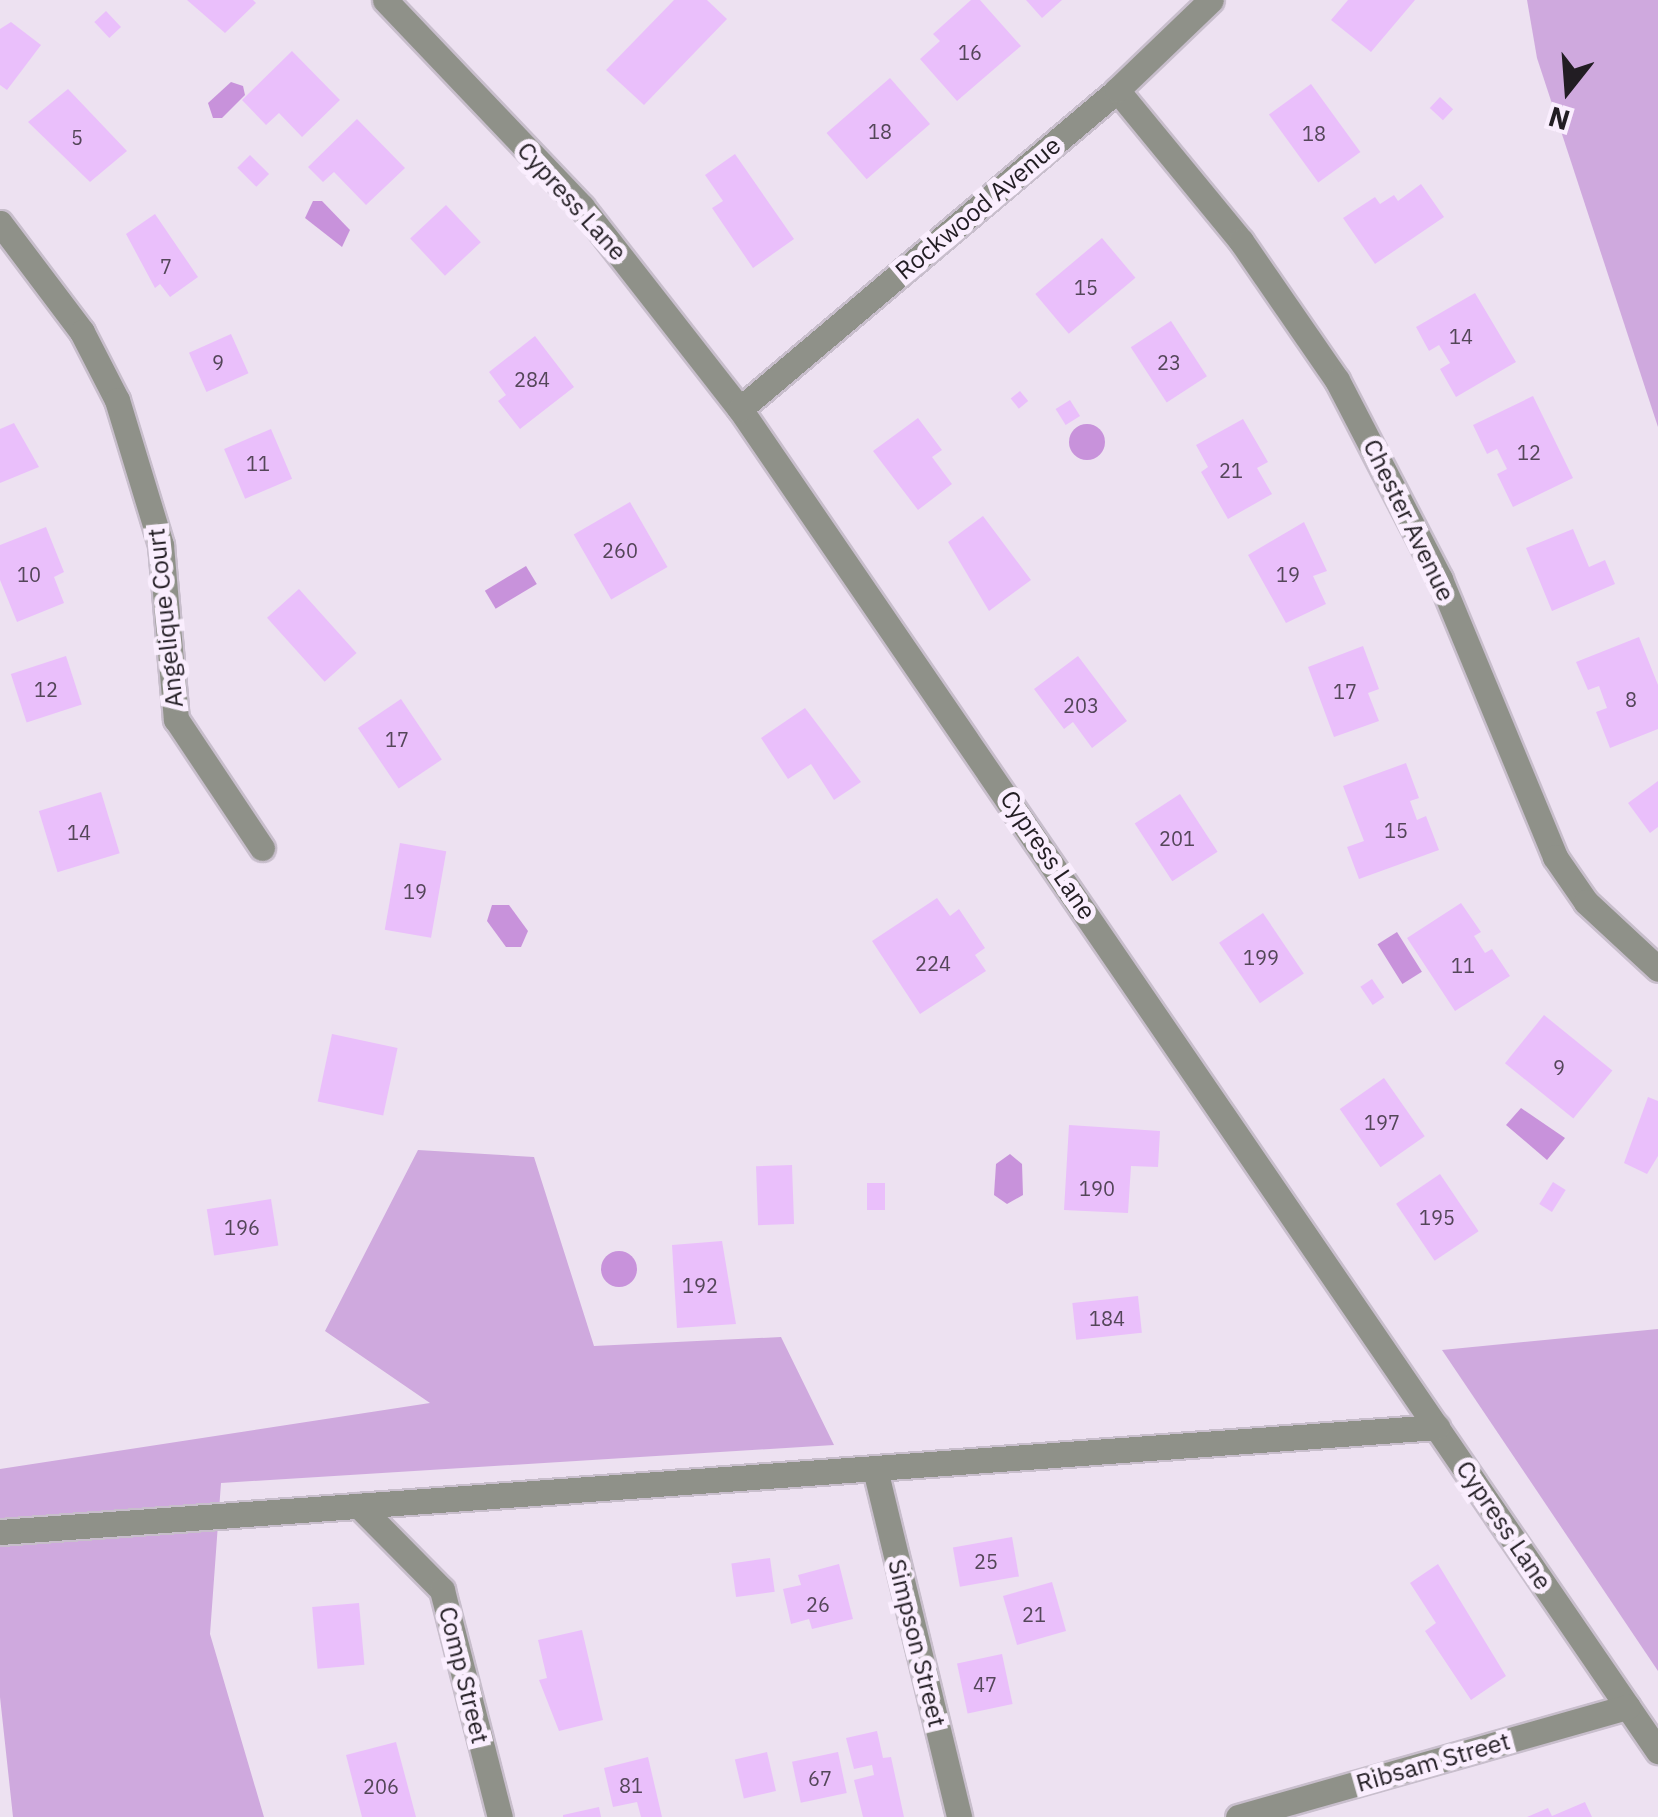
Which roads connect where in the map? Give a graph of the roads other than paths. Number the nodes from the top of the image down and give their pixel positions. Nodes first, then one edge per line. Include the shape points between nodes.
1 (385, 0) edge
2 (1210, 0) edge
3 (1117, 90) junction
4 (0, 223) edge
5 (740, 409) junction
6 (262, 848) dead end
7 (1658, 969) edge
8 (1436, 1427) junction
9 (875, 1469) junction
10 (359, 1506) junction
11 (0, 1532) edge
12 (1628, 1706) junction
13 (1658, 1752) edge
14 (500, 1817) edge
15 (959, 1817) edge
16 (1238, 1817) edge

1 - 5 street, Cypress Lane via 582,207
2 - 3 street, Rockwood Avenue
3 - 5 street, Rockwood Avenue
3 - 7 street, Chester Avenue via 1242,241 1337,380 1440,578 1554,856 1586,902
4 - 6 street, Angelique Court via 82,332 117,400 160,545 176,718
5 - 8 street, Cypress Lane
8 - 9 street
8 - 12 street, Cypress Lane
9 - 10 street
9 - 15 street, Simpson Street
10 - 11 street
10 - 14 street, Comp Street via 442,1590
12 - 13 street, Cypress Lane
12 - 16 street, Ribsam Street

